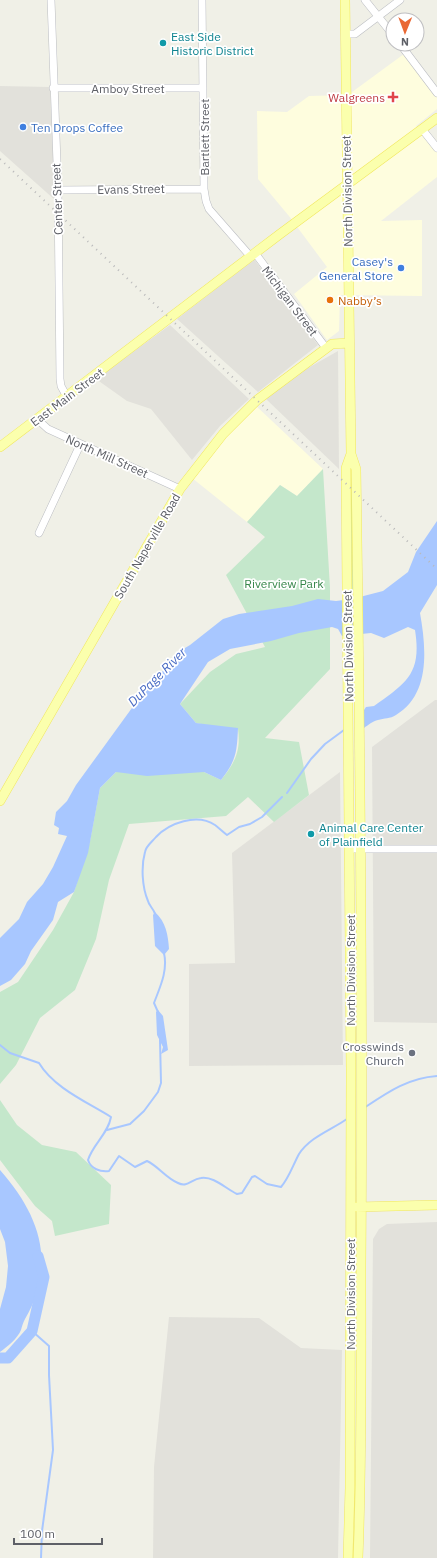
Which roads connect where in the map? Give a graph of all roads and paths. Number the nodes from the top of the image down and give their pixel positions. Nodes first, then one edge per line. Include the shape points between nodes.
1 (51, 0) edge
2 (202, 0) edge
3 (345, 0) edge
4 (365, 0) edge
5 (400, 0) edge
6 (378, 16) junction
7 (385, 25) edge
8 (346, 34) junction
9 (406, 52) edge
10 (53, 88) junction
11 (203, 88) junction
12 (437, 93) edge
13 (437, 118) edge
14 (422, 129) junction
15 (437, 148) edge
16 (348, 183) junction
17 (204, 189) junction
18 (58, 190) junction
19 (253, 255) junction
20 (349, 343) junction
21 (326, 348) junction
22 (66, 397) junction
23 (37, 419) junction
24 (80, 445) junction
25 (0, 447) edge
26 (351, 454) junction
27 (180, 489) junction
28 (38, 533) dead end
29 (0, 801) edge
30 (437, 849) edge
31 (350, 850) junction
32 (361, 850) junction
33 (351, 1030) junction
34 (362, 1030) junction
35 (437, 1205) edge
36 (351, 1207) junction
37 (362, 1207) junction
38 (348, 1558) edge
39 (358, 1558) edge

1 - 10 street, Center Street
2 - 11 street, Bartlett Street
3 - 8 main road, North Division Street
4 - 6 street
5 - 6 street
6 - 7 street
6 - 8 street via 356,34
8 - 16 main road, North Division Street
9 - 12 street
10 - 11 street, Amboy Street
10 - 18 street, Center Street
11 - 17 street, Bartlett Street
13 - 14 main road
14 - 15 street
14 - 16 main road
16 - 19 main road
16 - 20 main road, North Division Street
17 - 18 street, Evans Street
17 - 19 street, Bartlett Street via 209,209
18 - 22 street, Center Street via 60,379
19 - 21 street, Michigan Street
19 - 22 main road, East Main Street
20 - 21 main road, South Naperville Road via 332,344
20 - 26 main road, North Division Street
21 - 27 main road, South Naperville Road via 241,414 205,455
22 - 23 main road, East Main Street
23 - 24 street, North Mill Street via 48,429
23 - 25 main road, East Main Street
24 - 27 street, North Mill Street
24 - 28 street
26 - 31 main road, North Division Street via 346,468
26 - 32 main road, North Division Street via 356,469
27 - 29 main road, South Naperville Road
30 - 32 street
31 - 32 street
31 - 33 main road, North Division Street
32 - 34 main road, North Division Street
33 - 34 main road
33 - 36 main road, North Division Street
34 - 37 main road, North Division Street
35 - 37 main road
36 - 37 main road
36 - 38 main road, North Division Street
37 - 39 main road, North Division Street via 361,1490

